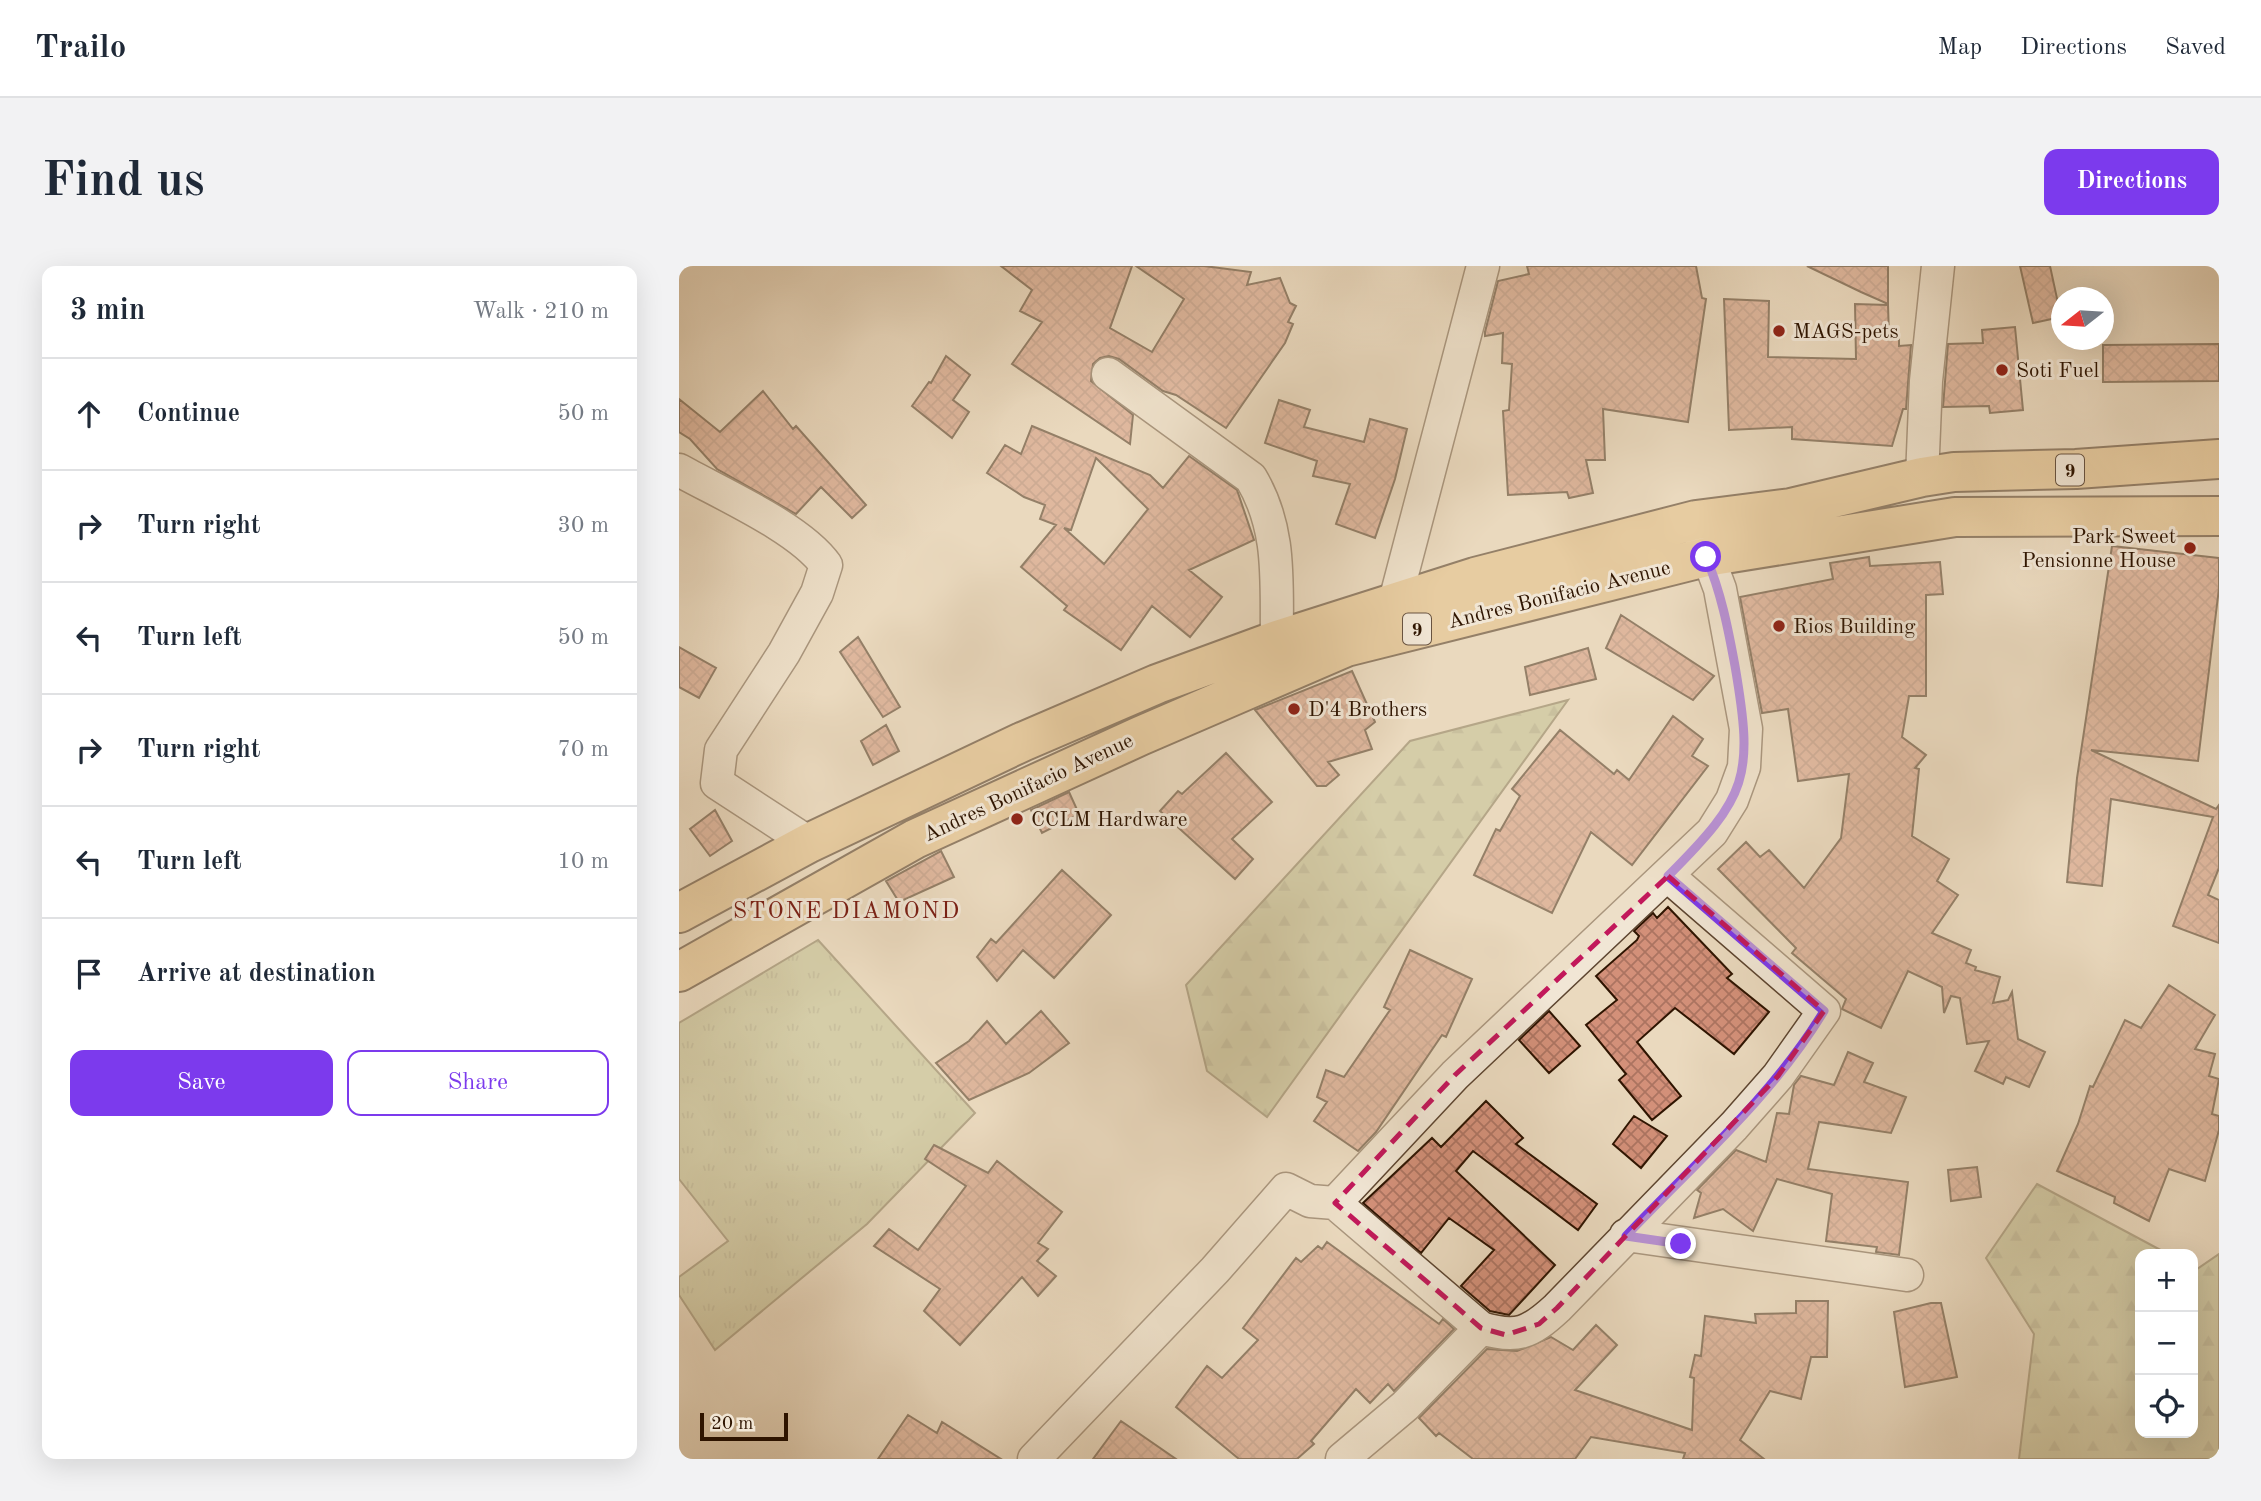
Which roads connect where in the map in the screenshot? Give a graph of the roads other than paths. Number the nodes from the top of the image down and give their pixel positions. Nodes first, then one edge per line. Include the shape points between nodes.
1 (1483, 266) edge
2 (1938, 266) edge
3 (1108, 373) dead end
4 (2219, 459) edge
5 (679, 470) edge
6 (1922, 477) junction
7 (2219, 516) edge
8 (1696, 520) junction
9 (1706, 557) junction
10 (1395, 601) junction
11 (1277, 640) junction
12 (809, 843) junction
13 (1668, 876) junction
14 (679, 913) edge
15 (679, 972) edge
16 (1335, 1203) junction
17 (1626, 1236) junction
18 (1907, 1275) dead end
19 (1481, 1328) junction
20 (1034, 1459) edge
21 (1342, 1459) edge

1 - 10 street
2 - 6 street
3 - 11 street via 1251,478 1266,503 1276,546
4 - 6 highway, Andres Bonifacio Avenue / 9
5 - 12 street via 766,518 817,552 826,565 817,593 784,653 721,750 717,783
6 - 8 highway, Andres Bonifacio Avenue / 9 via 1791,508
7 - 9 highway, Andres Bonifacio Avenue / 9 via 1955,517
8 - 9 street
8 - 10 highway, Andres Bonifacio Avenue / 9
9 - 13 street via 1720,589 1732,649 1746,729 1744,767 1732,800 1712,832
9 - 15 highway, Andres Bonifacio Avenue / 9 via 1346,647 915,839
10 - 11 highway, Andres Bonifacio Avenue / 9
11 - 12 highway, Andres Bonifacio Avenue / 9 via 1157,684 1022,742
12 - 14 highway, Andres Bonifacio Avenue / 9
13 - 16 street via 1455,1075
13 - 17 street via 1824,1011 1761,1096
16 - 19 street
16 - 20 street via 1310,1200 1286,1189
17 - 18 street
17 - 19 street via 1539,1324 1506,1335
19 - 21 street via 1405,1406

